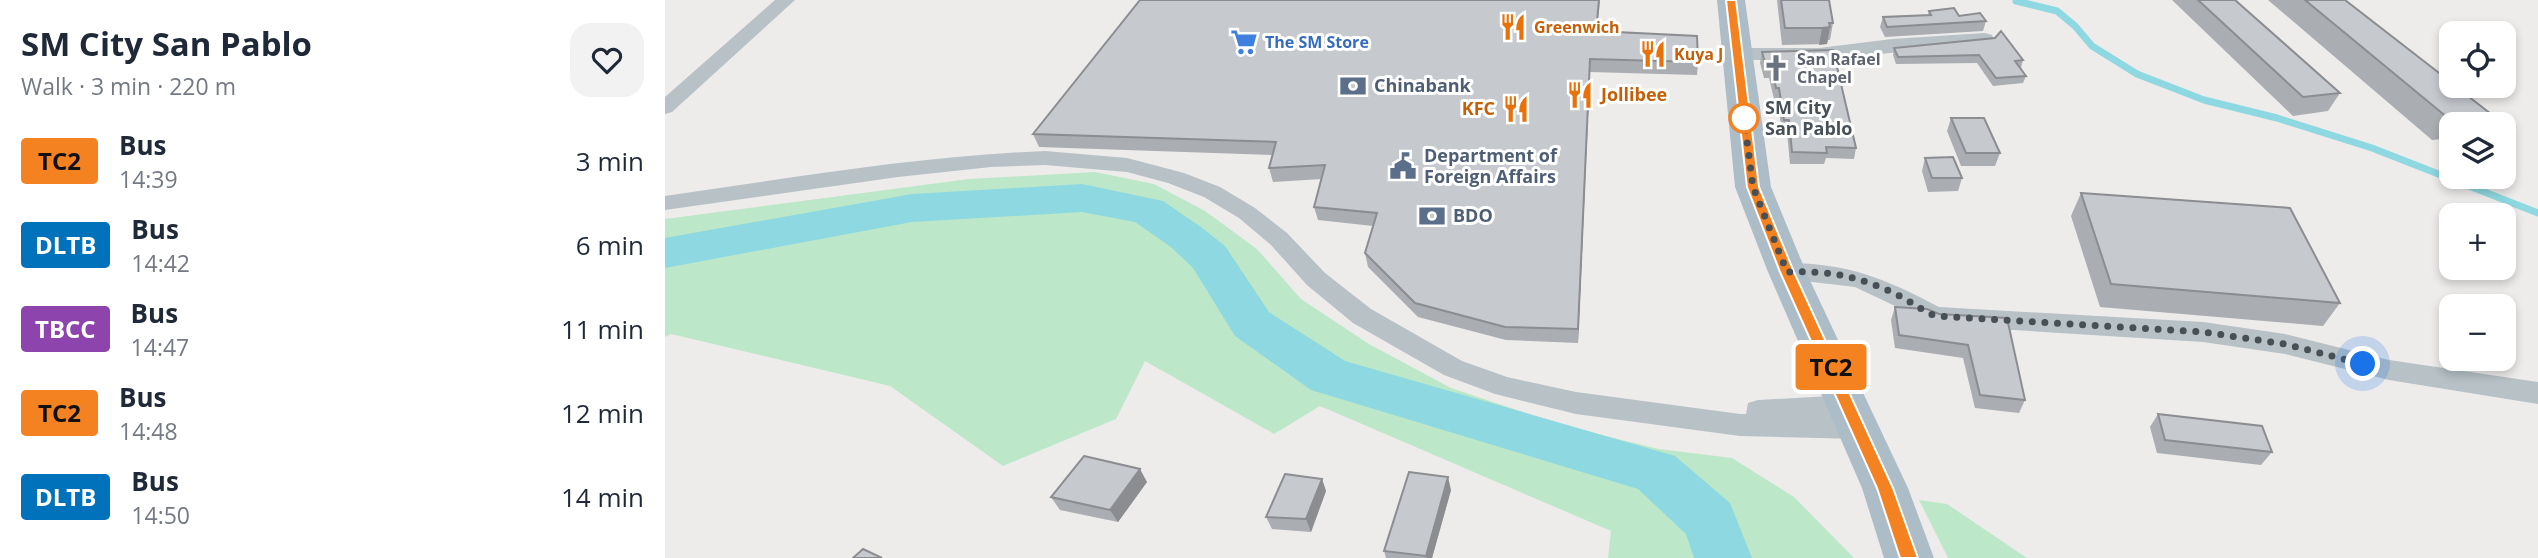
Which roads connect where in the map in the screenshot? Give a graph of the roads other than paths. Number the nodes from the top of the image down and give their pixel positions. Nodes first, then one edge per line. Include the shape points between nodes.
1 (786, 0) edge
2 (1731, 0) edge
3 (1985, 38) edge
4 (1737, 54) junction
5 (665, 108) edge
6 (665, 204) edge
7 (1787, 272) junction
8 (2538, 393) edge
9 (1854, 417) junction
10 (1909, 558) edge

1 - 5 street
2 - 4 main road
3 - 4 street via 1819,54
4 - 7 main road via 1753,187
6 - 9 street via 991,160 1045,158 1127,165 1212,192 1279,239 1316,279 1362,316 1453,368 1505,387 1576,403 1740,425
7 - 8 street via 1828,271 1889,290 1935,316 2203,332 2285,344 2389,370
7 - 9 main road
9 - 10 main road

